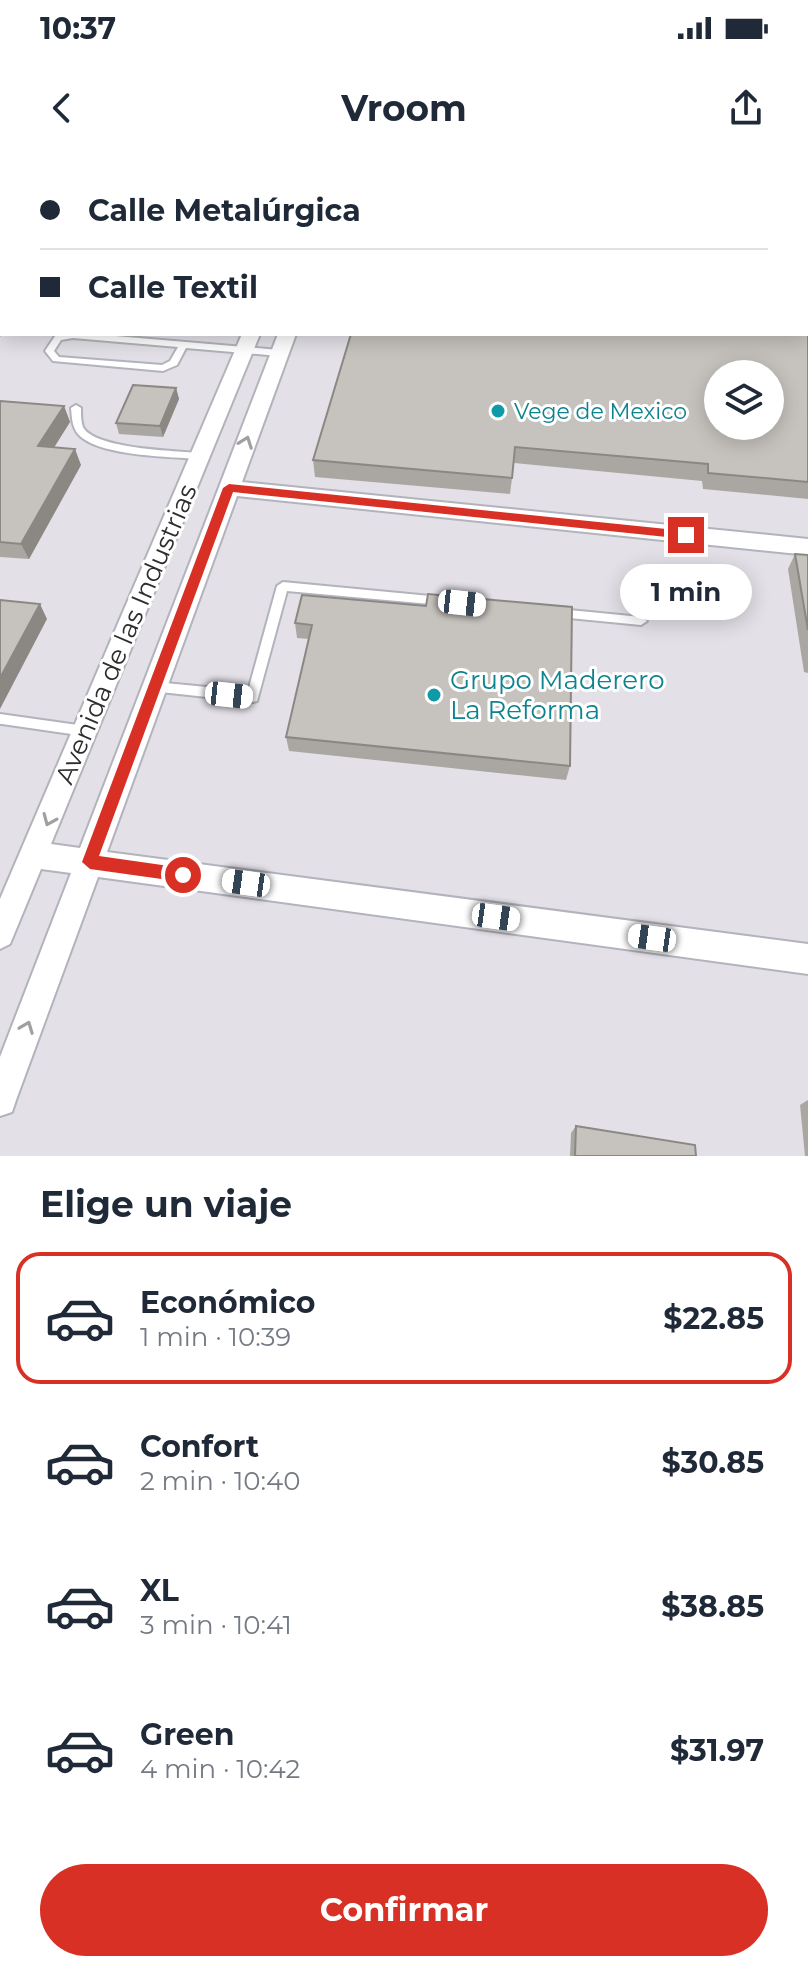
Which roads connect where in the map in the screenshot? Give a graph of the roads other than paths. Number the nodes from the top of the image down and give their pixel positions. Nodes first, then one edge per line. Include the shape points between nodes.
1 (68, 336) edge
2 (84, 336) edge
3 (247, 342) edge
4 (283, 344) edge
5 (183, 345) junction
6 (76, 408) dead end
7 (200, 456) junction
8 (229, 488) junction
9 (808, 547) edge
10 (454, 603) edge
11 (548, 612) edge
12 (641, 621) dead end
13 (155, 687) junction
14 (2, 719) edge
15 (85, 731) junction
16 (34, 855) junction
17 (90, 862) junction
18 (0, 934) edge
19 (808, 959) edge
20 (0, 1100) edge

1 - 5 lane via 58,338 49,351 56,359 163,368 174,363
2 - 5 lane
3 - 4 lane
3 - 5 lane
3 - 7 street, Avenida de las Industrias
8 -> 4 street, Avenida de las Industrias
6 - 7 lane via 78,428 87,439 118,448
7 - 15 street, Avenida de las Industrias
8 - 9 street
8 - 13 street, Avenida de las Industrias
10 - 13 lane via 283,586 253,697
11 - 12 lane
13 - 17 street, Avenida de las Industrias
14 - 15 lane
15 -> 16 street, Avenida de las Industrias
16 - 17 street
16 - 18 street, Avenida de las Industrias
17 - 19 street
20 -> 17 street, Avenida de las Industrias

